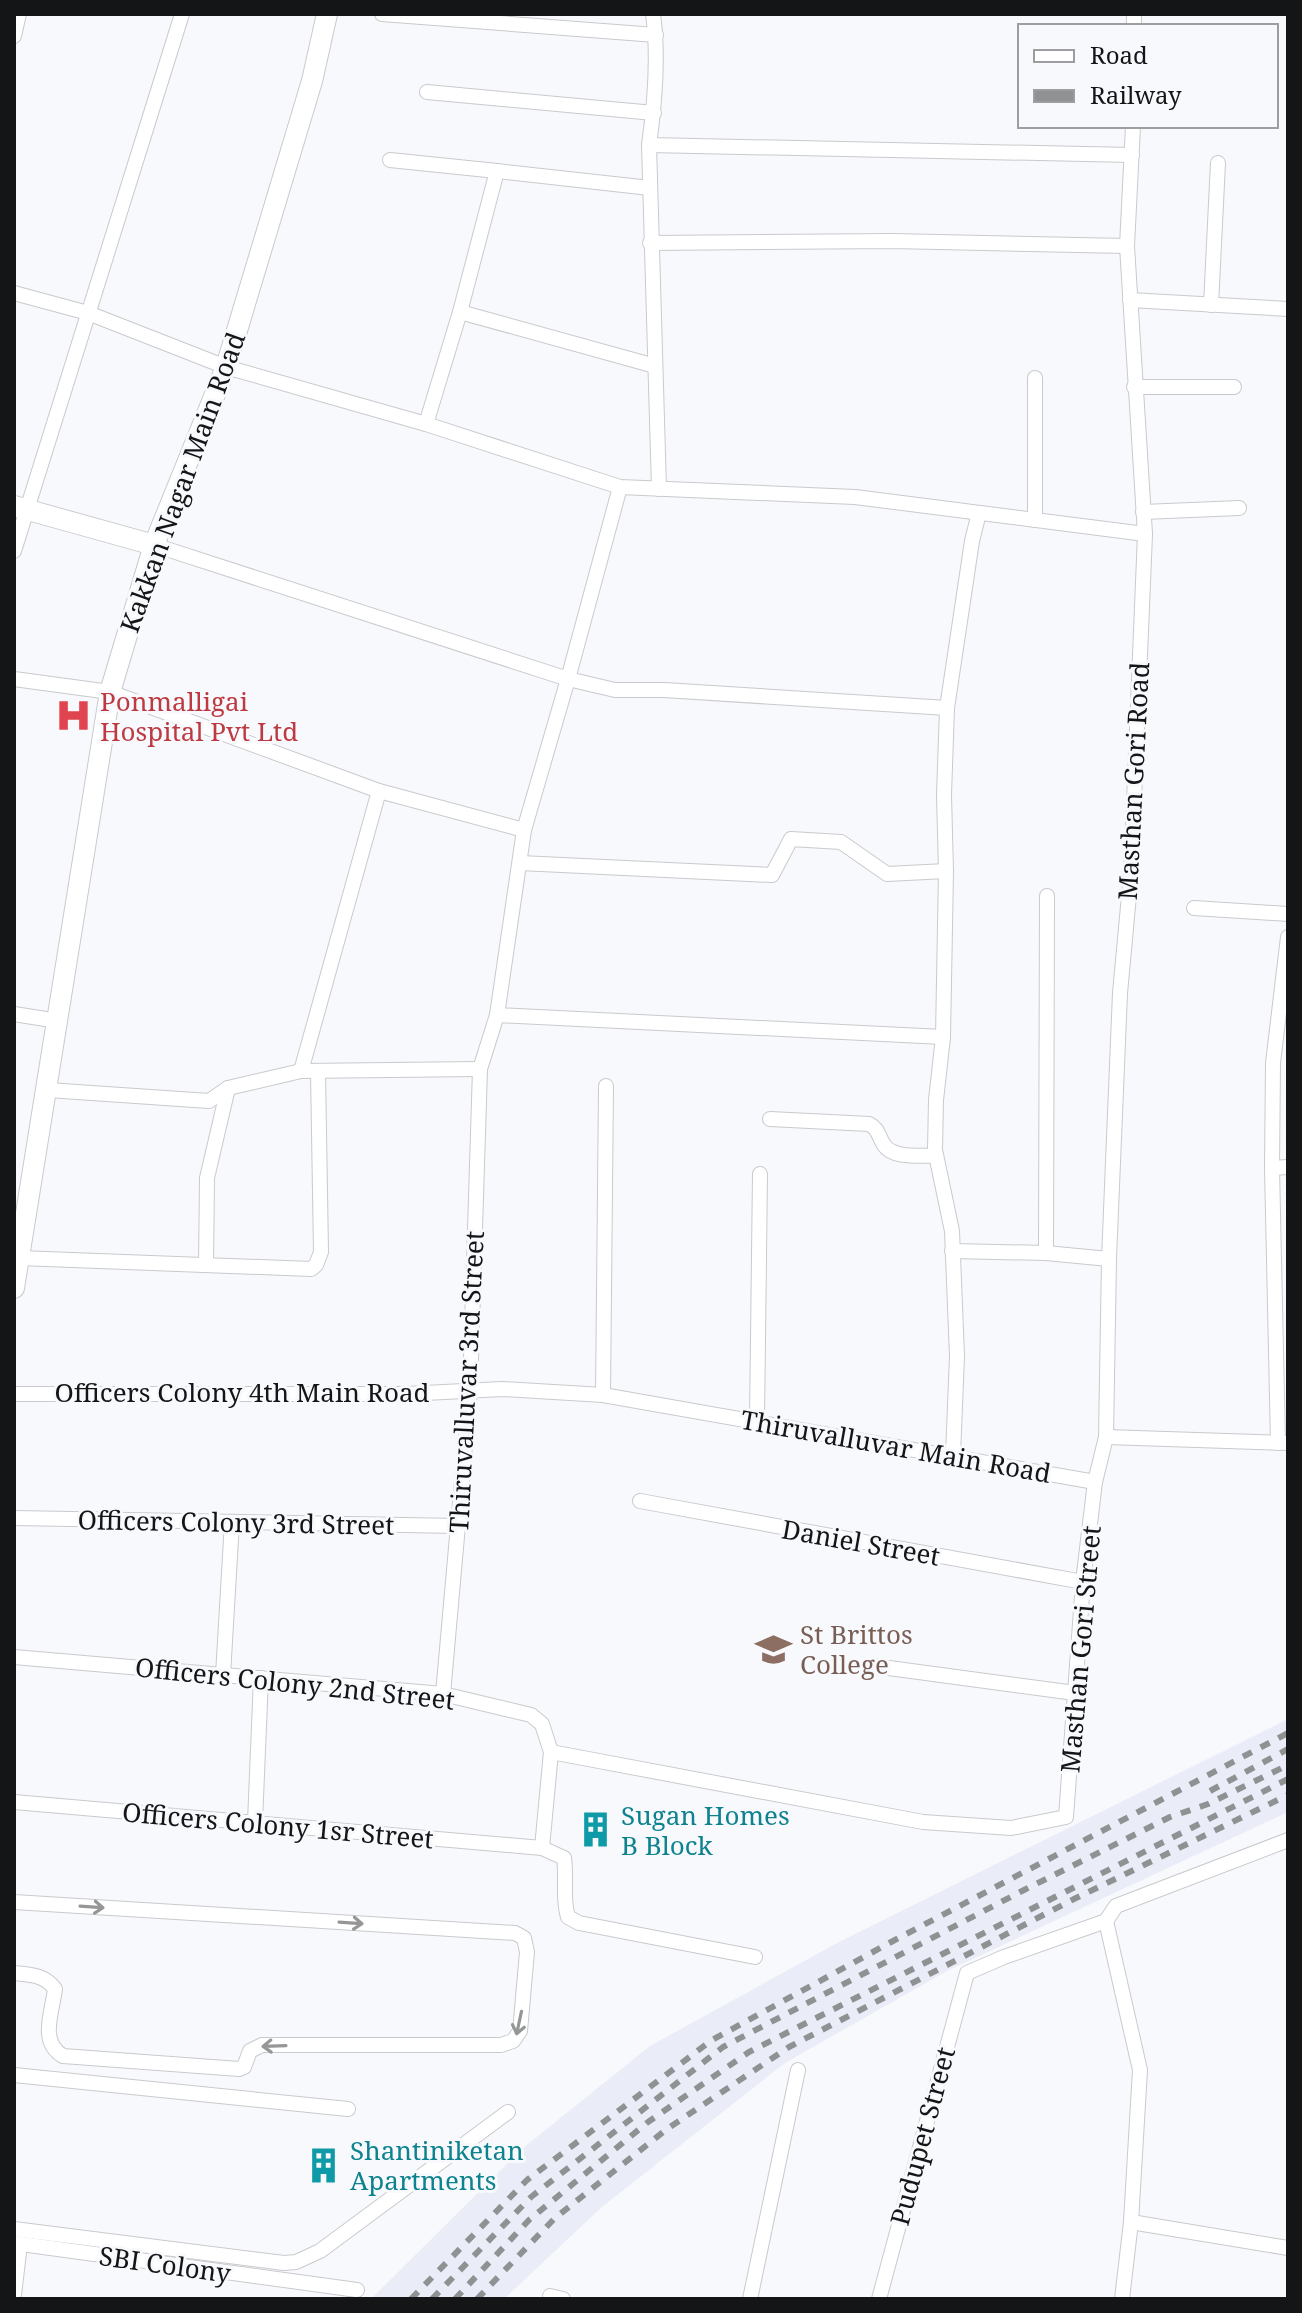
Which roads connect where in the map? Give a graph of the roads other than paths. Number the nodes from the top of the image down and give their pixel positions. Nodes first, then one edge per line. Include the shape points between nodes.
1 (19, 14) edge
2 (182, 14) edge
3 (327, 14) edge
4 (382, 14) edge
5 (653, 14) edge
6 (656, 35) junction
7 (14, 36) edge
8 (427, 92) dead end
9 (654, 113) junction
10 (1133, 128) edge
11 (649, 145) junction
12 (1132, 155) junction
13 (390, 160) dead end
14 (1218, 163) dead end
15 (497, 171) junction
16 (650, 188) junction
17 (650, 243) junction
18 (1127, 246) junction
19 (14, 293) edge
20 (1130, 300) junction
21 (1211, 305) junction
22 (1288, 309) edge
23 (460, 312) junction
24 (88, 313) junction
25 (655, 366) junction
26 (226, 367) junction
27 (1035, 378) dead end
28 (1134, 387) junction
29 (1234, 387) dead end
30 (426, 424) junction
31 (620, 487) junction
32 (659, 489) junction
33 (20, 508) edge
34 (1239, 508) dead end
35 (1143, 512) junction
36 (979, 513) junction
37 (1035, 520) junction
38 (1145, 534) junction
39 (154, 545) junction
40 (14, 551) edge
41 (14, 679) edge
42 (568, 679) junction
43 (110, 692) junction
44 (947, 708) junction
45 (379, 791) junction
46 (524, 830) junction
47 (520, 863) junction
48 (946, 871) junction
49 (1047, 896) dead end
50 (1194, 908) dead end
51 (1288, 914) edge
52 (1288, 937) edge
53 (14, 1014) edge
54 (497, 1015) junction
55 (58, 1021) junction
56 (943, 1037) junction
57 (480, 1069) junction
58 (301, 1071) junction
59 (318, 1072) junction
60 (606, 1086) dead end
61 (228, 1088) junction
62 (48, 1090) junction
63 (770, 1119) dead end
64 (936, 1156) junction
65 (1288, 1167) edge
66 (1272, 1168) junction
67 (760, 1174) dead end
68 (952, 1251) junction
69 (1046, 1253) junction
70 (19, 1258) junction
71 (1109, 1259) junction
72 (206, 1265) junction
73 (14, 1288) edge
74 (470, 1390) junction
75 (14, 1394) edge
76 (603, 1395) junction
77 (757, 1421) junction
78 (1106, 1437) junction
79 (1283, 1443) edge
80 (953, 1455) junction
81 (1095, 1482) junction
82 (640, 1501) dead end
83 (14, 1518) edge
84 (232, 1522) junction
85 (459, 1526) junction
86 (1083, 1582) junction
87 (14, 1657) edge
88 (874, 1666) dead end
89 (223, 1675) junction
90 (261, 1678) junction
91 (1075, 1693) junction
92 (443, 1694) junction
93 (551, 1752) junction
94 (14, 1802) edge
95 (255, 1822) junction
96 (1288, 1840) edge
97 (542, 1848) junction
98 (14, 1902) edge
99 (1106, 1921) junction
100 (755, 1957) dead end
101 (14, 1973) edge
102 (798, 2070) dead end
103 (14, 2075) edge
104 (348, 2109) dead end
105 (508, 2112) dead end
106 (1131, 2222) junction
107 (14, 2229) edge
108 (17, 2244) edge
109 (1288, 2248) edge
110 (357, 2290) dead end
111 (14, 2295) edge
112 (750, 2299) edge
113 (879, 2299) edge
114 (1122, 2299) edge

1 - 7 street
2 - 24 street
3 - 26 street, Kakkan Nagar Main Road via 312,81
4 - 6 street
5 - 6 street
6 - 9 street
8 - 9 street
9 - 11 street
10 - 12 street, Masthan Gori Road
11 - 12 street
11 - 16 street
12 - 18 street, Masthan Gori Road
13 - 15 street
14 - 21 street
15 - 16 street
15 - 23 street
16 - 17 street
17 - 18 street
17 - 25 street
18 - 20 street, Masthan Gori Road
19 - 24 street
20 - 21 street
20 - 28 street, Masthan Gori Road
21 - 22 street
23 - 25 street
23 - 30 street
24 - 26 street
24 - 33 street
25 - 32 street
26 - 30 street
26 - 39 street, Kakkan Nagar Main Road
27 - 37 street
28 - 29 street
28 - 35 street, Masthan Gori Road
30 - 31 street
31 - 32 street
31 - 42 street, Thiruvalluvar 3rd Street
32 - 36 street via 855,497
33 - 39 street
33 - 40 street
34 - 35 street
35 - 38 street, Masthan Gori Road
36 - 37 street
36 - 44 street
37 - 38 street
38 - 71 street, Masthan Gori Road
39 - 42 street
39 - 43 street, Kakkan Nagar Main Road
41 - 43 street
42 - 44 street via 615,690
42 - 46 street, Thiruvalluvar 3rd Street
43 - 45 street
43 - 55 street, Kakkan Nagar Main Road
44 - 48 street
45 - 46 street
45 - 58 street
46 - 47 street, Thiruvalluvar 3rd Street
47 - 48 street via 772,875 791,839 841,842 887,874
47 - 54 street, Thiruvalluvar 3rd Street
48 - 56 street
49 - 69 street
50 - 51 street
52 - 66 street via 1273,1063
53 - 55 street
54 - 56 street
54 - 57 street, Thiruvalluvar 3rd Street
55 - 62 street, Kakkan Nagar Main Road
56 - 64 street
57 - 59 street
57 - 74 street, Thiruvalluvar 3rd Street
58 - 59 street
58 - 61 street
59 - 72 street via 321,1252 316,1265
60 - 76 street
61 - 62 street via 209,1101
61 - 72 street via 207,1178
62 - 70 street, Kakkan Nagar Main Road
63 - 64 street via 869,1124 893,1152
64 - 68 street
65 - 66 street
66 - 79 street
67 - 77 street
68 - 69 street
68 - 80 street via 957,1356
69 - 71 street
70 - 72 street
70 - 73 street, Kakkan Nagar Main Road
71 - 78 street, Masthan Gori Road
74 - 75 street, Officers Colony 4th Main Road
74 - 76 street, Thiruvalluvar Main Road
74 - 85 street, Thiruvalluvar 3rd Street
76 - 77 street, Thiruvalluvar Main Road
77 - 80 street, Thiruvalluvar Main Road
78 - 79 street
78 - 81 street
80 - 81 street, Thiruvalluvar Main Road
81 - 86 street, Masthan Gori Street
82 - 86 street, Daniel Street
83 - 84 street, Officers Colony 3rd Street
84 - 85 street, Officers Colony 3rd Street
84 - 89 street
85 - 92 street, Thiruvalluvar 3rd Street
86 - 91 street, Masthan Gori Street
87 - 89 street, Officers Colony 2nd Street
88 - 91 street
89 - 90 street, Officers Colony 2nd Street
90 - 92 street, Officers Colony 2nd Street
90 - 95 street
91 - 93 street, Masthan Gori Street via 1066,1817 1011,1828 923,1822
92 - 93 street, Officers Colony 2nd Street via 531,1715 542,1724
93 - 97 street
94 - 95 street, Officers Colony 1sr Street
95 - 97 street, Officers Colony 1sr Street
96 - 99 street via 1116,1906
97 - 100 street via 564,1858 564,1906 568,1917 579,1923
98 -> 101 street via 515,1933 524,1938 527,1952 520,2031 513,2041 262,2045 250,2051 239,2069 63,2056 48,2041 55,1989 40,1976
99 - 106 street via 1140,2070
99 - 113 street, Pudupet Street via 967,1973
102 - 112 street
103 - 104 street
105 - 107 street via 320,2251 296,2262
106 - 109 street
106 - 114 street
108 - 110 street, SBI Colony
108 - 111 street, SBI Colony

